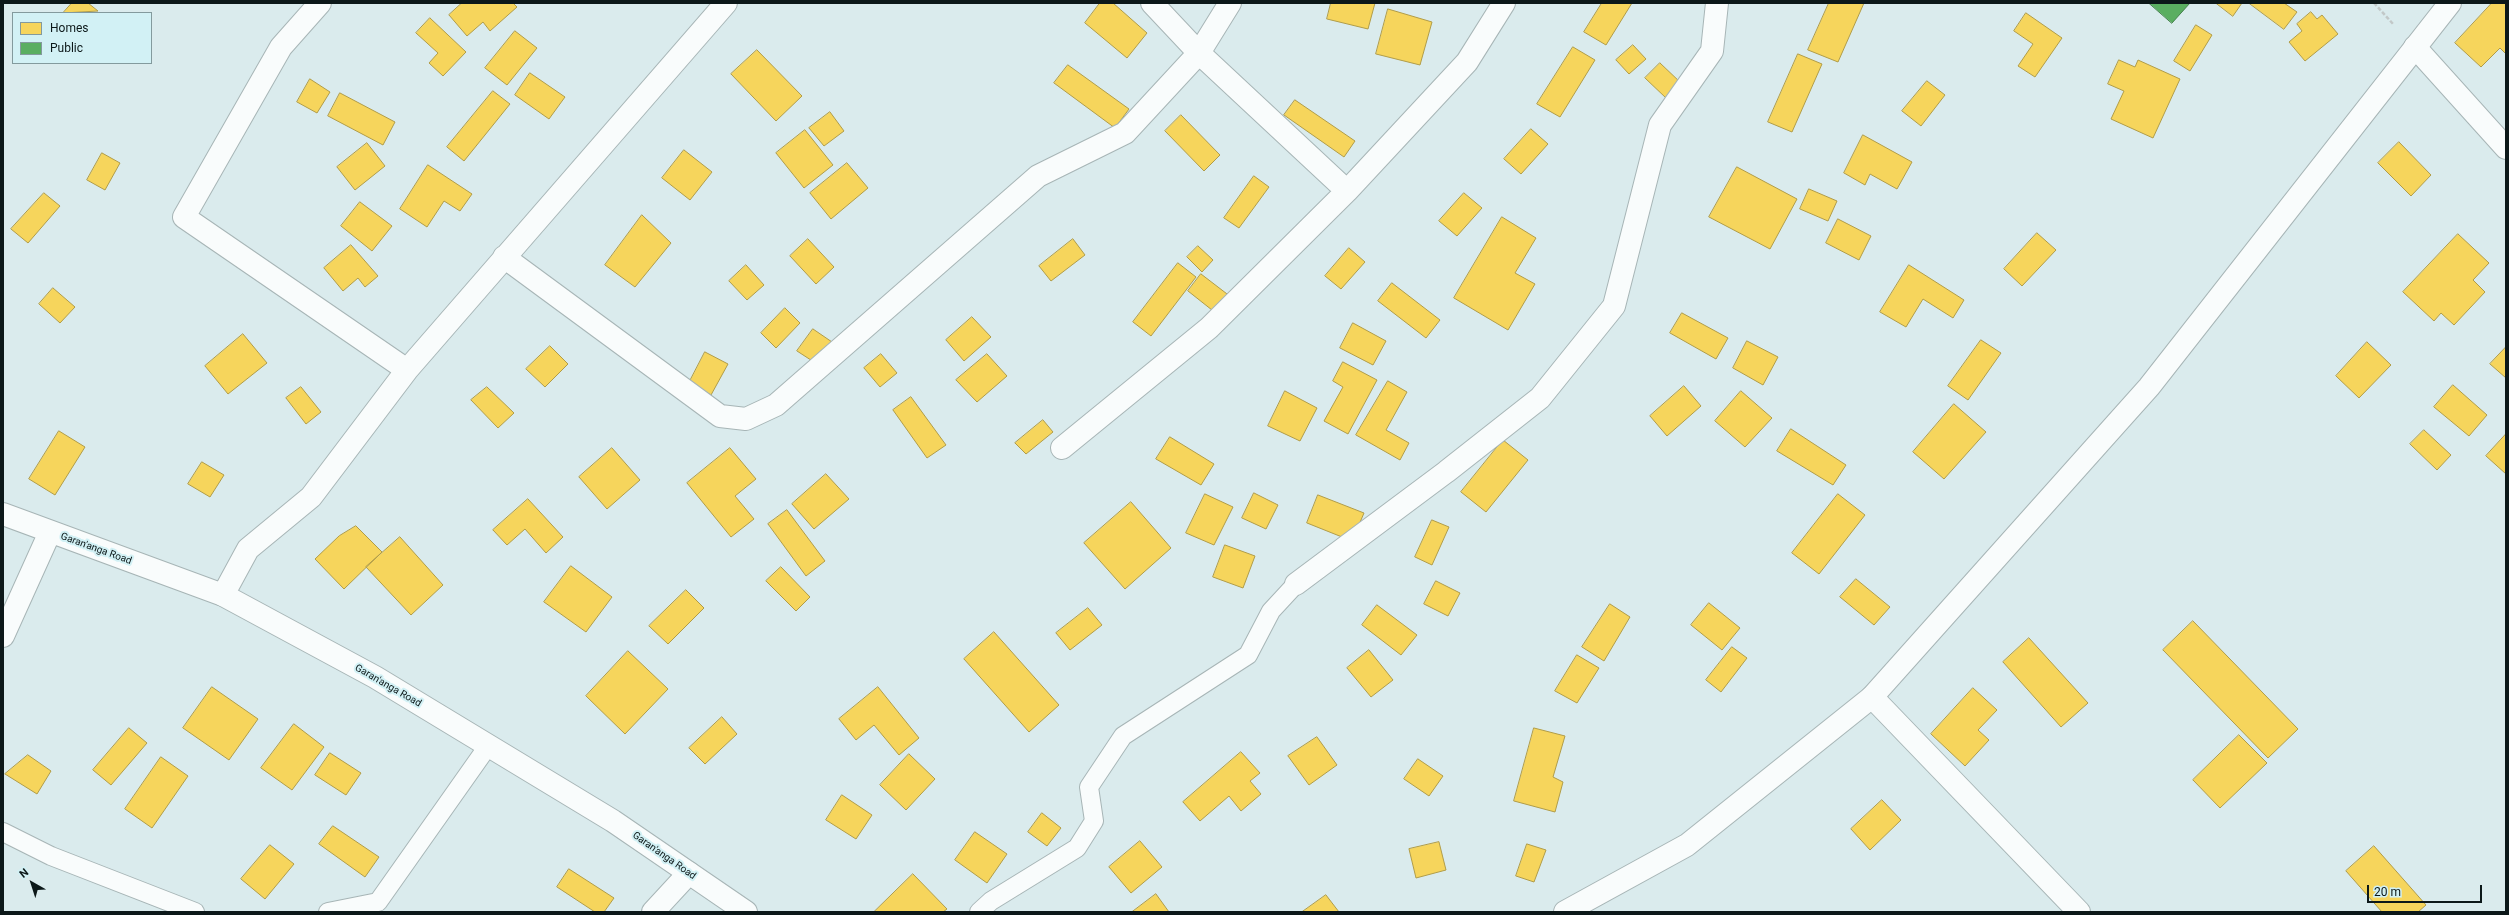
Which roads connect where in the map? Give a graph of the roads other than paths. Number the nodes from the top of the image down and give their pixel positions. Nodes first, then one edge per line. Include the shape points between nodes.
1 (320, 3) edge
2 (726, 3) edge
3 (1152, 3) edge
4 (1230, 3) edge
5 (1504, 3) edge
6 (1717, 3) edge
7 (2450, 3) edge
8 (2414, 47) junction
9 (1199, 53) junction
10 (2506, 148) edge
11 (1347, 191) junction
12 (504, 257) junction
13 (407, 370) junction
14 (1062, 448) dead end
15 (3, 514) edge
16 (50, 532) junction
17 (1296, 584) joint
18 (223, 595) junction
19 (3, 636) edge
20 (1872, 697) junction
21 (488, 746) junction
22 (3, 832) edge
23 (689, 873) junction
24 (195, 912) edge
25 (328, 912) edge
26 (653, 912) edge
27 (746, 912) edge
28 (979, 912) edge
29 (1565, 912) edge
30 (2079, 912) edge

1 - 13 street via 281,47 184,217
2 - 12 street
3 - 9 street
4 - 9 street
5 - 11 street via 1467,62
6 - 17 street via 1712,51 1660,124 1614,306 1540,398
7 - 8 street
8 - 10 street
8 - 20 street via 2149,387
9 - 11 street
9 - 12 street via 1125,133 1038,176 776,405 746,419 720,416
11 - 14 street via 1209,328
12 - 13 street
13 - 18 street via 311,497 248,549
15 - 16 street, Garan'anga Road
16 - 18 street, Garan'anga Road
16 - 19 street
17 - 28 lane via 1271,611 1248,655 1123,736 1088,787 1094,821 1077,848 991,901
18 - 21 street, Garan'anga Road via 375,677
20 - 29 street via 1687,845
20 - 30 street
21 - 23 street, Garan'anga Road via 613,821
21 - 25 lane via 378,902
22 - 24 lane via 51,856
23 - 26 street
23 - 27 street, Garan'anga Road

